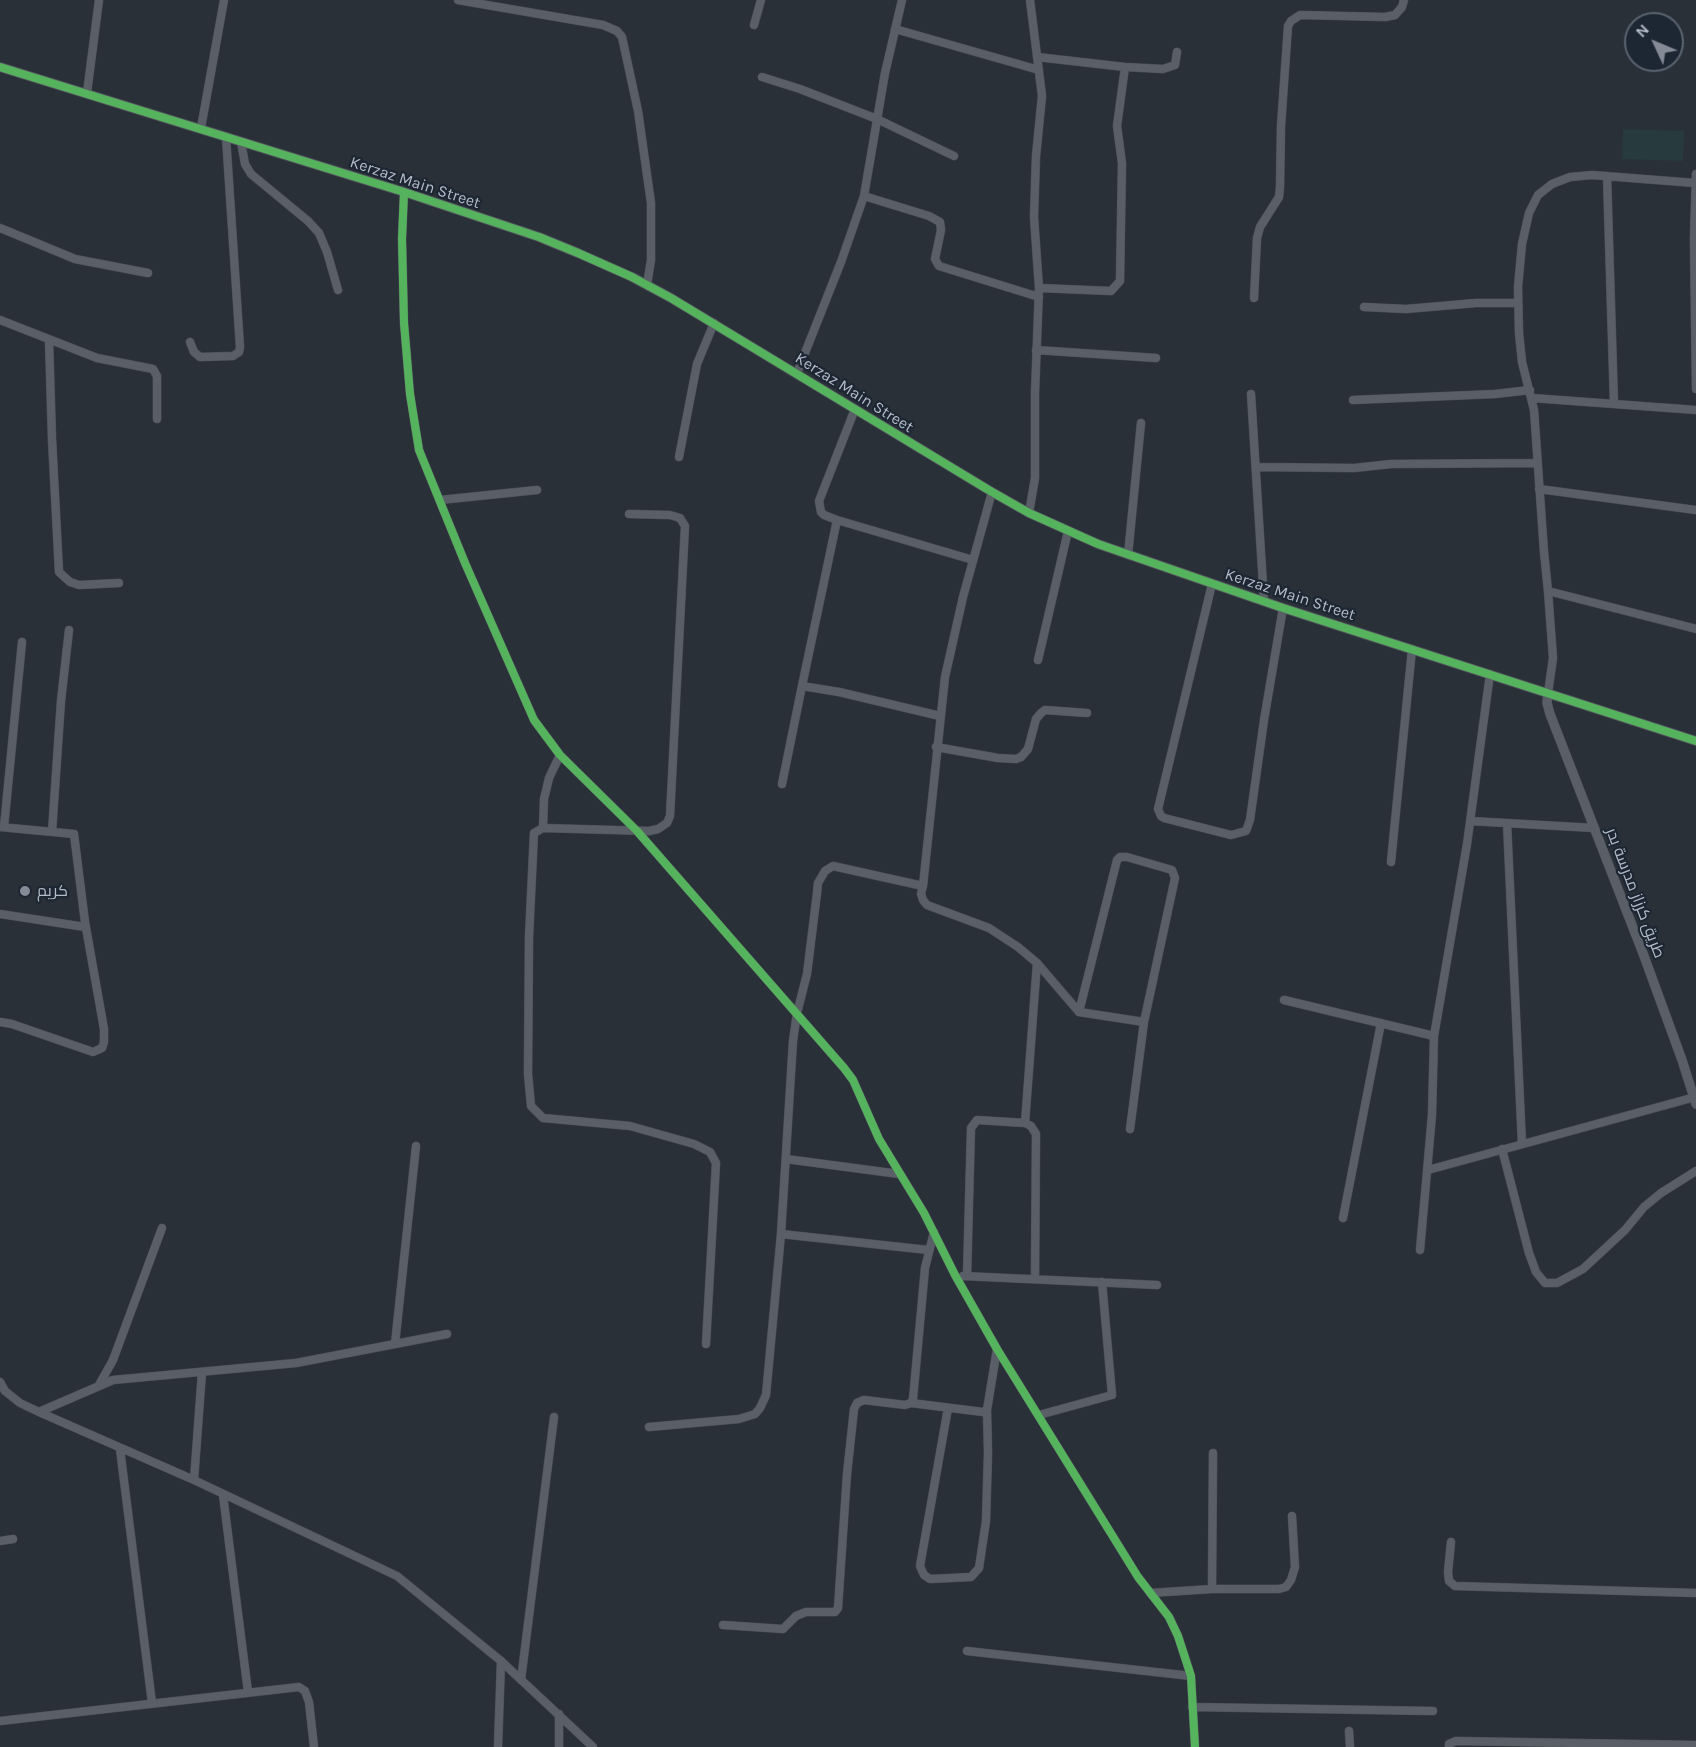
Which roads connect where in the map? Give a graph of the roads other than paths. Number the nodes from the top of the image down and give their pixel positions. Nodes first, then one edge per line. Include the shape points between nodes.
1 (99, 0) edge
2 (224, 0) edge
3 (458, 0) edge
4 (761, 0) edge
5 (902, 0) edge
6 (1030, 0) edge
7 (1404, 0) edge
8 (754, 25) dead end
9 (895, 28) junction
10 (1177, 52) dead end
11 (1037, 57) junction
12 (0, 67) edge
13 (1125, 67) junction
14 (1039, 70) junction
15 (762, 77) dead end
16 (87, 93) junction
17 (877, 119) junction
18 (201, 128) junction
19 (226, 137) junction
20 (241, 142) junction
21 (954, 156) dead end
22 (1696, 174) edge
23 (1607, 176) junction
24 (1695, 183) edge
25 (404, 192) junction
26 (864, 196) junction
27 (0, 228) edge
28 (1695, 239) edge
29 (148, 273) dead end
30 (647, 285) junction
31 (338, 290) dead end
32 (1039, 292) junction
33 (1254, 298) dead end
34 (1518, 303) junction
35 (1364, 307) dead end
36 (0, 320) edge
37 (714, 323) junction
38 (49, 340) junction
39 (190, 342) dead end
40 (1036, 350) junction
41 (1156, 358) dead end
42 (798, 373) junction
43 (1696, 389) edge
44 (1251, 394) dead end
45 (1531, 394) junction
46 (1353, 399) dead end
47 (1614, 404) junction
48 (855, 409) junction
49 (1696, 410) edge
50 (157, 418) dead end
51 (1141, 423) dead end
52 (679, 457) dead end
53 (1537, 463) junction
54 (1256, 466) junction
55 (1539, 489) junction
56 (537, 490) dead end
57 (992, 492) junction
58 (440, 500) junction
59 (1696, 510) edge
60 (629, 513) dead end
61 (1029, 513) junction
62 (837, 520) junction
63 (1068, 531) junction
64 (1128, 555) junction
65 (973, 560) junction
66 (119, 583) dead end
67 (1212, 584) junction
68 (1548, 591) junction
69 (1264, 601) junction
70 (1283, 608) junction
71 (1696, 629) edge
72 (69, 630) dead end
73 (22, 642) dead end
74 (1412, 649) junction
75 (1038, 660) dead end
76 (1490, 674) junction
77 (802, 686) junction
78 (1548, 693) junction
79 (1087, 713) dead end
80 (940, 716) junction
81 (1696, 741) edge
82 (936, 747) junction
83 (560, 755) junction
84 (782, 784) dead end
85 (1470, 822) junction
86 (1507, 823) junction
87 (2, 827) edge
88 (543, 828) junction
89 (1594, 828) junction
90 (637, 831) junction
91 (52, 832) junction
92 (1391, 862) dead end
93 (922, 886) junction
94 (0, 914) edge
95 (85, 927) junction
96 (1037, 963) junction
97 (1284, 1000) dead end
98 (1079, 1012) junction
99 (797, 1013) junction
100 (0, 1022) edge
101 (1144, 1022) junction
102 (1382, 1023) junction
103 (1434, 1036) junction
104 (1695, 1101) edge
105 (1025, 1123) junction
106 (1130, 1129) dead end
107 (1522, 1144) junction
108 (416, 1146) dead end
109 (1502, 1149) junction
110 (786, 1159) junction
111 (1428, 1170) junction
112 (1696, 1171) edge
113 (899, 1174) junction
114 (1343, 1218) dead end
115 (162, 1228) dead end
116 (934, 1232) junction
117 (781, 1234) junction
118 (928, 1250) junction
119 (1420, 1250) dead end
120 (955, 1275) junction
121 (967, 1276) junction
122 (1035, 1279) junction
123 (1102, 1282) junction
124 (1157, 1285) dead end
125 (447, 1334) dead end
126 (395, 1344) junction
127 (706, 1344) dead end
128 (997, 1349) junction
129 (202, 1372) junction
130 (0, 1382) edge
131 (99, 1385) junction
132 (911, 1403) junction
133 (948, 1408) junction
134 (987, 1410) junction
135 (39, 1412) junction
136 (1039, 1415) junction
137 (554, 1417) dead end
138 (649, 1427) dead end
139 (120, 1449) junction
140 (1213, 1453) dead end
141 (194, 1480) junction
142 (223, 1495) junction
143 (1292, 1516) dead end
144 (13, 1539) dead end
145 (0, 1541) edge
146 (1451, 1542) dead end
147 (1212, 1588) junction
148 (1150, 1593) junction
149 (1696, 1593) edge
150 (723, 1625) dead end
151 (968, 1651) dead end
152 (501, 1661) junction
153 (1191, 1676) junction
154 (521, 1680) junction
155 (248, 1692) junction
156 (152, 1703) junction
157 (1192, 1707) junction
158 (1433, 1711) dead end
159 (559, 1714) junction
160 (0, 1721) edge
161 (1349, 1731) dead end
162 (1696, 1745) edge
163 (314, 1747) edge
164 (498, 1747) edge
165 (560, 1747) edge
166 (593, 1747) edge
167 (1195, 1747) edge
168 (1350, 1747) edge
169 (1449, 1747) edge

1 - 16 street
2 - 18 street
3 - 30 street via 603,25 622,37 638,111 651,203
4 - 8 street
5 - 9 street
6 - 11 street
7 - 33 street via 1395,15 1385,17 1300,15 1291,21 1287,34 1279,197 1257,238
9 - 14 street
9 - 17 street
10 - 13 street via 1171,68
11 - 13 street
11 - 14 street
12 - 16 street, Kerzaz Main Street
13 - 32 street via 1118,126 1122,163 1120,281 1111,291
14 - 32 street via 1042,96 1034,217
15 - 17 street
16 - 18 street, Kerzaz Main Street
17 - 21 street
17 - 26 street
18 - 19 street, Kerzaz Main Street
19 - 20 street, Kerzaz Main Street
19 - 39 street via 240,347 233,356 200,357
20 - 25 street, Kerzaz Main Street
20 - 31 street via 250,174 308,220 319,234
22 - 24 street
23 - 24 street
23 - 34 street via 1570,177 1538,195 1525,229
23 - 47 street
24 - 28 street
25 - 30 street, Kerzaz Main Street via 539,237
25 - 58 street via 402,290 410,394 419,450
26 - 32 street via 940,222 942,230 935,259 939,266
26 - 42 street
27 - 29 street via 68,256
28 - 43 street
30 - 37 street, Kerzaz Main Street
32 - 40 street
34 - 35 street via 1406,309
34 - 45 street via 1522,362
36 - 38 street
37 - 42 street, Kerzaz Main Street
37 - 52 street via 697,363
38 - 50 street via 97,358 153,369 157,376
38 - 66 street via 59,572 79,585
40 - 41 street
40 - 61 street via 1035,478
42 - 48 street, Kerzaz Main Street
44 - 54 street
45 - 46 street
45 - 47 street
45 - 53 street
47 - 49 street
48 - 57 street, Kerzaz Main Street
48 - 62 street via 819,501 824,515
51 - 64 street
53 - 54 street via 1354,468
53 - 55 street
54 - 69 street
55 - 59 street
55 - 68 street
56 - 58 street
57 - 61 street, Kerzaz Main Street
57 - 65 street
58 - 83 street via 534,720
60 - 90 street via 680,518 686,533 670,816 658,829
61 - 63 street, Kerzaz Main Street
62 - 65 street
62 - 77 street
63 - 64 street, Kerzaz Main Street
63 - 75 street
64 - 67 street, Kerzaz Main Street
65 - 80 street via 945,677
67 - 69 street, Kerzaz Main Street
67 - 70 street via 1158,809 1164,818 1231,835 1246,831
68 - 71 street
68 - 78 street via 1553,658
69 - 70 street, Kerzaz Main Street
70 - 74 street, Kerzaz Main Street
72 - 91 street
73 - 87 street
74 - 76 street, Kerzaz Main Street
74 - 92 street
76 - 78 street, Kerzaz Main Street
76 - 85 street
77 - 80 street
77 - 84 street
78 - 81 street, Kerzaz Main Street
78 - 89 street, طريق كرزاز مدرسة بدر via 1550,714
79 - 82 street via 1041,713 1028,749 1016,759
80 - 82 street
82 - 93 street
83 - 88 street via 544,798
83 - 90 street
85 - 86 street
85 - 103 street
86 - 89 street
86 - 107 street
87 - 91 street
88 - 90 street
88 - 127 street via 533,836 528,1051 531,1106 543,1118 630,1126 710,1152 716,1163
89 - 104 street, طريق كرزاز مدرسة بدر
90 - 99 street
91 - 95 street via 74,834
93 - 96 street via 921,894 927,905 989,928
93 - 99 street via 833,866 825,871 818,883 807,974
94 - 95 street
95 - 100 street via 104,1029 102,1048 93,1052
96 - 98 street
96 - 105 street
97 - 102 street
98 - 101 street
98 - 101 street via 1117,860 1127,857 1175,874
99 - 110 street
99 - 113 street via 852,1080
101 - 106 street
102 - 103 street
102 - 114 street
103 - 111 street
104 - 107 street
105 - 121 street via 977,1120 971,1125
105 - 122 street via 1036,1134
107 - 109 street
108 - 126 street
109 - 111 street
109 - 112 street via 1529,1252 1545,1283 1557,1283 1583,1269 1614,1242 1644,1207
110 - 113 street
110 - 117 street
111 - 119 street
113 - 116 street
115 - 131 street via 113,1360
116 - 118 street
116 - 120 street
117 - 118 street
117 - 138 street via 766,1395 760,1408 739,1419
118 - 132 street
120 - 121 street
120 - 128 street
121 - 122 street
122 - 123 street
123 - 124 street
123 - 136 street via 1112,1395
125 - 126 street
126 - 129 street via 312,1360
128 - 134 street
128 - 136 street
129 - 131 street via 135,1377
129 - 141 street
130 - 135 street via 20,1403
131 - 135 street
132 - 133 street
132 - 150 street via 864,1400 854,1409 839,1603 835,1612 806,1612 783,1629
133 - 134 street
133 - 134 street via 920,1566 930,1579 971,1577 979,1568 986,1521
135 - 139 street
136 - 148 street
137 - 154 street
139 - 141 street
139 - 156 street
140 - 147 street
141 - 142 street
142 - 152 street via 397,1576
142 - 155 street
143 - 147 street via 1295,1567 1286,1587
144 - 145 street
146 - 149 street via 1448,1572 1449,1581 1455,1586
147 - 148 street
148 - 153 street via 1169,1617
151 - 153 street
152 - 154 street
152 - 164 street
153 - 157 street
154 - 159 street
155 - 156 street
155 - 163 street via 294,1687 305,1691
156 - 160 street
157 - 158 street
157 - 167 street
159 - 165 street
159 - 166 street
161 - 168 street
162 - 169 street via 1456,1741

